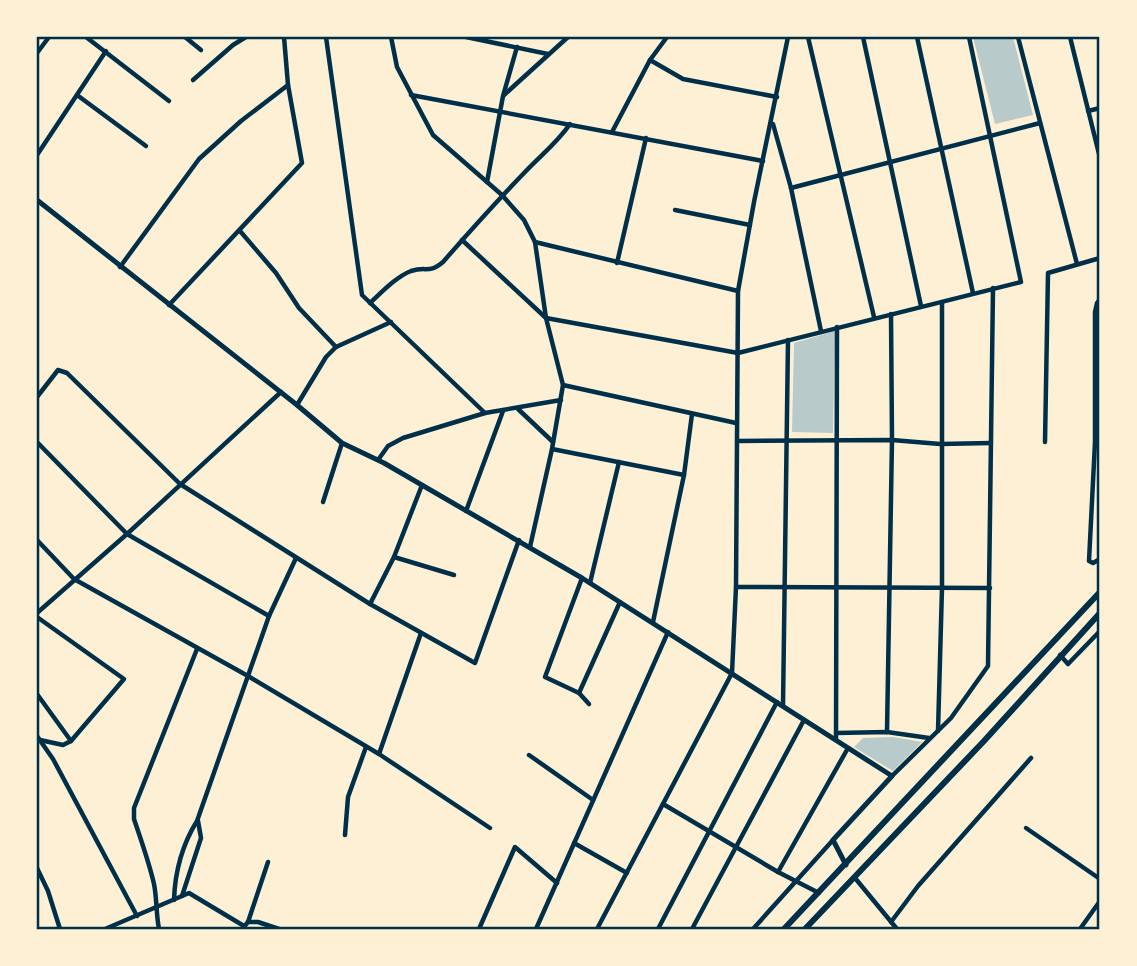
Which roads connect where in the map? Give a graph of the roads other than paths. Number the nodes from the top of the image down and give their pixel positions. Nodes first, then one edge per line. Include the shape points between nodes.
1 (49, 37) edge
2 (86, 37) edge
3 (185, 37) edge
4 (246, 37) edge
5 (284, 37) edge
6 (326, 37) edge
7 (391, 37) edge
8 (466, 37) edge
9 (568, 37) edge
10 (667, 37) edge
11 (788, 37) edge
12 (808, 37) edge
13 (863, 37) edge
14 (917, 37) edge
15 (969, 37) edge
16 (1018, 37) edge
17 (1070, 37) edge
18 (517, 47) junction
19 (201, 50) dead end
20 (106, 51) junction
21 (37, 53) edge
22 (549, 54) junction
23 (650, 60) junction
24 (193, 80) dead end
25 (288, 85) junction
26 (77, 95) junction
27 (411, 95) junction
28 (503, 96) junction
29 (777, 97) junction
30 (169, 100) dead end
31 (1100, 108) edge
32 (1088, 111) junction
33 (500, 112) junction
34 (772, 120) junction
35 (1040, 123) junction
36 (570, 124) junction
37 (612, 132) junction
38 (991, 136) junction
39 (646, 138) junction
40 (146, 146) dead end
41 (941, 149) junction
42 (37, 155) edge
43 (1100, 159) edge
44 (763, 161) junction
45 (891, 161) junction
46 (839, 174) junction
47 (487, 183) junction
48 (791, 188) junction
49 (502, 195) junction
50 (37, 200) edge
51 (675, 211) dead end
52 (750, 225) junction
53 (240, 231) junction
54 (462, 240) junction
55 (535, 242) junction
56 (1100, 258) edge
57 (617, 262) junction
58 (1077, 264) junction
59 (120, 267) junction
60 (993, 288) junction
61 (738, 291) junction
62 (973, 293) junction
63 (1100, 299) edge
64 (370, 303) junction
65 (942, 303) junction
66 (169, 305) junction
67 (921, 306) junction
68 (891, 314) junction
69 (874, 317) junction
70 (546, 318) junction
71 (391, 322) junction
72 (837, 327) junction
73 (821, 331) junction
74 (788, 340) junction
75 (336, 347) junction
76 (738, 353) junction
77 (563, 385) junction
78 (281, 392) junction
79 (37, 397) edge
80 (561, 400) junction
81 (297, 404) junction
82 (517, 408) junction
83 (503, 411) junction
84 (485, 413) junction
85 (692, 414) junction
86 (736, 423) junction
87 (838, 439) junction
88 (892, 440) junction
89 (737, 441) junction
90 (37, 442) edge
91 (553, 442) junction
92 (787, 442) junction
93 (1045, 442) dead end
94 (342, 443) junction
95 (991, 443) junction
96 (940, 444) junction
97 (552, 449) junction
98 (378, 460) junction
99 (619, 462) junction
100 (684, 475) junction
101 (180, 484) junction
102 (422, 485) junction
103 (323, 502) dead end
104 (466, 511) junction
105 (127, 534) junction
106 (37, 540) edge
107 (519, 540) junction
108 (530, 547) junction
109 (394, 557) junction
110 (296, 558) junction
111 (1100, 559) edge
112 (454, 575) dead end
113 (582, 578) junction
114 (74, 579) junction
115 (590, 583) junction
116 (736, 587) junction
117 (785, 587) junction
118 (838, 588) junction
119 (889, 588) junction
120 (942, 588) junction
121 (990, 589) junction
122 (1100, 592) edge
123 (620, 602) junction
124 (370, 604) junction
125 (1100, 613) edge
126 (37, 615) edge
127 (270, 616) junction
128 (653, 622) junction
129 (668, 631) junction
130 (1100, 631) edge
131 (421, 633) junction
132 (197, 649) junction
133 (1060, 655) junction
134 (732, 673) junction
135 (248, 676) junction
136 (579, 693) junction
137 (37, 694) edge
138 (777, 702) junction
139 (589, 704) dead end
140 (783, 706) junction
141 (804, 720) junction
142 (887, 732) junction
143 (938, 732) junction
144 (836, 733) junction
145 (39, 738) edge
146 (930, 738) junction
147 (836, 740) junction
148 (71, 741) junction
149 (366, 747) junction
150 (848, 748) junction
151 (379, 754) junction
152 (529, 755) dead end
153 (1031, 758) dead end
154 (892, 776) junction
155 (593, 800) junction
156 (663, 804) junction
157 (197, 821) junction
158 (490, 828) dead end
159 (1026, 828) dead end
160 (709, 831) junction
161 (345, 835) dead end
162 (833, 840) junction
163 (574, 843) junction
164 (737, 848) junction
165 (268, 862) dead end
166 (846, 864) junction
167 (37, 868) edge
168 (778, 872) junction
169 (627, 873) junction
170 (855, 877) junction
171 (1100, 879) edge
172 (795, 881) junction
173 (557, 883) junction
174 (819, 893) junction
175 (182, 896) junction
176 (174, 900) junction
177 (1100, 901) edge
178 (155, 908) junction
179 (137, 916) junction
180 (891, 922) junction
181 (245, 926) edge
182 (60, 929) edge
183 (105, 929) edge
184 (159, 929) edge
185 (279, 929) edge
186 (479, 929) edge
187 (536, 929) edge
188 (597, 929) edge
189 (658, 929) edge
190 (692, 929) edge
191 (753, 929) edge
192 (784, 929) edge
193 (805, 929) edge
194 (897, 929) edge
195 (1080, 929) edge

1 - 21 street
2 - 20 street
3 - 19 street
4 - 24 street
5 - 25 street
6 - 64 street via 362,295
7 - 27 street via 397,67
8 - 18 street
9 - 22 street
10 - 23 street
11 - 29 street
12 - 46 street
13 - 45 street
14 - 41 street
15 - 38 street
16 - 35 street
17 - 32 street
18 - 22 street
18 - 28 street
20 - 26 street
20 - 30 street
22 - 28 street
23 - 29 street via 683,79
23 - 37 street
25 - 53 street via 302,163
25 - 59 street via 198,159
26 - 40 street
26 - 42 street
27 - 33 street
27 - 47 street via 433,135
28 - 33 street
29 - 34 street
31 - 32 street
32 - 43 street
33 - 36 street
33 - 47 street
34 - 44 street
34 - 48 street
35 - 38 street
35 - 58 street
36 - 37 street
36 - 49 street via 551,149
37 - 39 street
38 - 41 street
38 - 60 street via 1021,282
39 - 44 street
39 - 57 street
41 - 45 street
41 - 62 street
44 - 52 street
45 - 46 street
45 - 67 street
46 - 48 street
46 - 69 street
47 - 49 street
48 - 73 street
49 - 54 street
49 - 55 street via 524,220
50 - 59 street
51 - 52 street
52 - 61 street
53 - 66 street
53 - 75 street via 299,308
54 - 64 street via 434,269 403,275
54 - 70 street
55 - 57 street
55 - 70 street
56 - 58 street
57 - 61 street
58 - 93 street via 1048,273
59 - 66 street
60 - 62 street
60 - 95 street
61 - 76 street
62 - 65 street
63 - 111 street via 1095,312 1089,561
64 - 71 street
65 - 67 street
65 - 96 street
66 - 78 street
67 - 68 street
68 - 69 street
68 - 88 street
69 - 72 street
70 - 76 street
70 - 77 street
71 - 75 street
71 - 84 street
72 - 73 street
72 - 87 street
73 - 74 street
74 - 76 street
74 - 92 street
75 - 81 street
76 - 86 street
77 - 80 street
77 - 85 street
78 - 81 street
78 - 101 street
79 - 101 street via 58,370 67,373
80 - 82 street
80 - 91 street
81 - 94 street
82 - 83 street
82 - 91 street
83 - 84 street
83 - 104 street
84 - 98 street via 403,438 388,446
85 - 86 street
85 - 100 street
86 - 89 street
87 - 88 street
87 - 92 street
87 - 118 street
88 - 96 street
88 - 119 street
89 - 92 street
89 - 116 street
90 - 105 street
91 - 97 street
92 - 117 street
94 - 98 street
94 - 103 street
95 - 96 street
95 - 121 street
96 - 120 street
97 - 99 street
97 - 108 street
98 - 102 street
99 - 100 street
99 - 115 street
100 - 128 street
101 - 105 street
101 - 110 street
102 - 104 street
102 - 109 street
104 - 107 street
105 - 114 street
105 - 127 street
106 - 114 street
107 - 108 street
107 - 131 street via 475,663
108 - 113 street
109 - 112 street
109 - 124 street
110 - 124 street
110 - 127 street
113 - 115 street
113 - 136 street via 545,677
114 - 126 street
114 - 132 street
115 - 123 street
116 - 117 street
116 - 134 street
117 - 118 street
117 - 140 street
118 - 119 street
118 - 144 street
119 - 120 street
119 - 142 street
120 - 121 street
120 - 143 street
121 - 143 street via 989,666
122 - 166 main road
123 - 128 street
123 - 136 street
124 - 131 street
125 - 133 main road
126 - 148 street via 124,679
127 - 135 street
128 - 129 street
129 - 134 street
129 - 155 street
130 - 133 street via 1068,664
131 - 151 street
132 - 135 street
132 - 178 street via 134,808 154,883
133 - 170 main road
134 - 138 street
134 - 156 street
135 - 149 street
135 - 157 street
136 - 139 street
137 - 148 street
138 - 140 street
138 - 160 street
140 - 141 street
141 - 147 street
141 - 164 street
142 - 144 street
142 - 146 street
143 - 146 street
144 - 147 street
145 - 148 street via 63,745
145 - 179 street
146 - 154 street
147 - 150 street
149 - 151 street
149 - 161 street via 348,797
150 - 154 street
150 - 168 street
151 - 158 street
152 - 155 street
153 - 180 street
154 - 162 street
155 - 163 street
156 - 160 street
156 - 169 street
157 - 175 street via 201,838
157 - 176 street via 174,878
159 - 171 street
160 - 164 street
160 - 189 street
162 - 166 street
162 - 172 street
163 - 169 street
163 - 173 street
164 - 168 street
164 - 190 street
165 - 181 street
166 - 174 main road
167 - 182 street
168 - 172 street
169 - 188 street
170 - 180 street
170 - 193 main road
172 - 174 street
172 - 191 street
173 - 186 street via 515,848
173 - 187 street
174 - 192 main road
175 - 176 street
175 - 181 street via 190,893
176 - 178 street
177 - 195 street
178 - 179 street
178 - 184 street
179 - 183 street
180 - 194 street
181 - 185 street via 258,922

